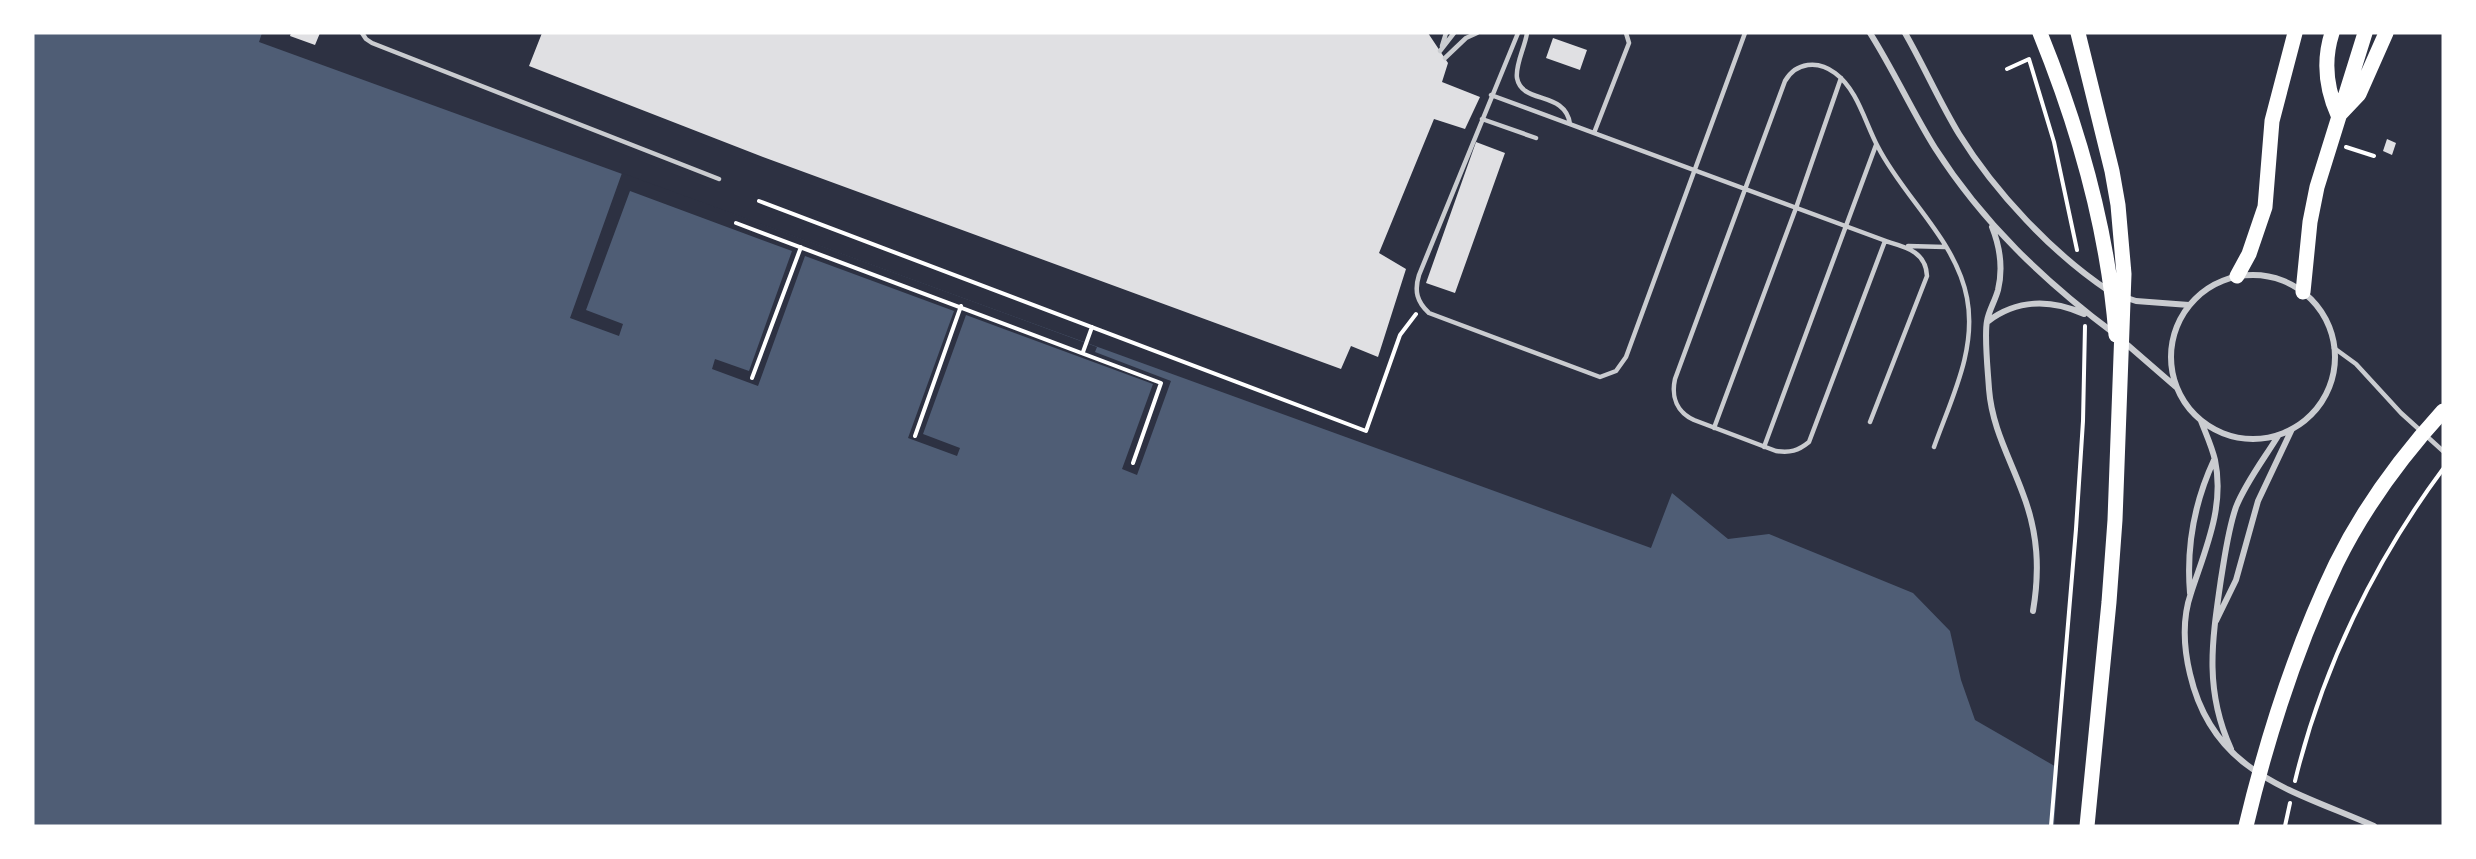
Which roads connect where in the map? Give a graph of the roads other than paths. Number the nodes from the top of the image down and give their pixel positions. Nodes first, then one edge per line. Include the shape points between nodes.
1 (362, 33) edge
2 (1446, 33) edge
3 (1454, 33) edge
4 (1477, 33) edge
5 (1518, 33) edge
6 (1527, 33) edge
7 (1626, 33) edge
8 (1745, 33) edge
9 (1870, 33) edge
10 (1905, 33) edge
11 (2040, 33) edge
12 (2078, 33) edge
13 (2282, 33) edge
14 (2295, 33) edge
15 (2332, 33) edge
16 (2366, 33) edge
17 (2386, 33) edge
18 (1445, 58) dead end
19 (2286, 63) junction
20 (1841, 78) junction
21 (1491, 95) junction
22 (2338, 115) junction
23 (1482, 119) junction
24 (1570, 124) junction
25 (1594, 133) junction
26 (1536, 138) dead end
27 (1876, 145) junction
28 (1695, 170) junction
29 (719, 179) dead end
30 (1746, 189) junction
31 (1796, 208) junction
32 (1990, 223) junction
33 (1845, 226) junction
34 (1885, 241) junction
35 (1946, 247) junction
36 (2237, 276) junction
37 (2303, 292) junction
38 (2188, 305) junction
39 (2094, 319) junction
40 (1987, 322) junction
41 (2334, 348) junction
42 (2119, 378) junction
43 (2176, 387) junction
44 (2443, 411) edge
45 (2201, 421) junction
46 (1870, 422) dead end
47 (1714, 428) junction
48 (2292, 429) junction
49 (2278, 436) junction
50 (1764, 447) junction
51 (1934, 447) dead end
52 (2443, 451) edge
53 (2215, 460) junction
54 (2190, 595) junction
55 (2033, 611) dead end
56 (2214, 624) junction
57 (2234, 755) junction
58 (2087, 826) edge
59 (2246, 826) edge
60 (2374, 826) edge

1 - 29 lane via 372,43
2 - 3 lane via 1440,51
4 - 18 lane
5 - 21 lane
6 - 24 lane via 1518,68 1520,85 1560,105 1569,114
7 - 25 lane via 1629,43
8 - 28 lane
9 - 32 street via 1935,148
10 - 38 street via 1954,125 1981,166 2057,250 2109,291 2136,301
11 - 42 main road via 2074,126 2098,220
12 - 42 main road via 2118,205 2124,297
13 - 19 main road
14 - 19 main road
15 - 22 main road via 2326,74
16 - 22 main road
17 - 22 main road via 2359,94
19 - 36 main road via 2272,121 2265,207
20 - 27 lane
20 - 30 lane via 1816,65 1801,66 1788,75
20 - 31 lane
21 - 23 lane
21 - 24 lane
22 - 37 main road via 2310,222
23 - 26 lane
23 - 28 lane via 1419,275 1416,285 1421,306 1429,313 1591,375 1600,377 1616,371 1626,357
24 - 25 lane
25 - 28 lane
27 - 33 lane
27 - 35 lane
28 - 30 lane
30 - 31 lane
30 - 47 lane via 1674,386 1675,400 1682,412
31 - 33 lane
31 - 47 lane
32 - 39 street via 2056,289
32 - 40 street via 1997,238 2001,272
33 - 34 lane
33 - 50 lane
34 - 35 lane
34 - 46 lane via 1917,253 1926,266 1927,276
34 - 50 lane via 1809,442 1788,453
35 - 51 lane via 1965,287 1970,332 1964,365
36 - 37 street via 2265,275
36 - 38 street via 2210,286
37 - 41 street via 2321,312
38 - 43 street via 2171,344
39 - 40 street via 2057,304 2038,303 2001,311
39 - 43 street
40 - 55 street via 1989,392 1996,431 2023,493 2036,539
41 - 48 street via 2332,380 2326,395 2306,420
41 - 52 lane via 2356,364
42 - 58 main road via 2115,520
43 - 45 street
44 - 59 main road via 2387,482 2337,562 2288,683
45 - 49 street via 2230,436
45 - 53 street
47 - 50 lane
48 - 49 street
48 - 56 street via 2258,501 2236,580
49 - 56 street via 2244,491 2231,524
53 - 54 street via 2214,519 2202,567
53 - 54 street via 2200,493 2190,532
54 - 57 street via 2185,637 2191,678 2206,720
56 - 57 street via 2213,691 2224,735
57 - 60 street via 2273,782

